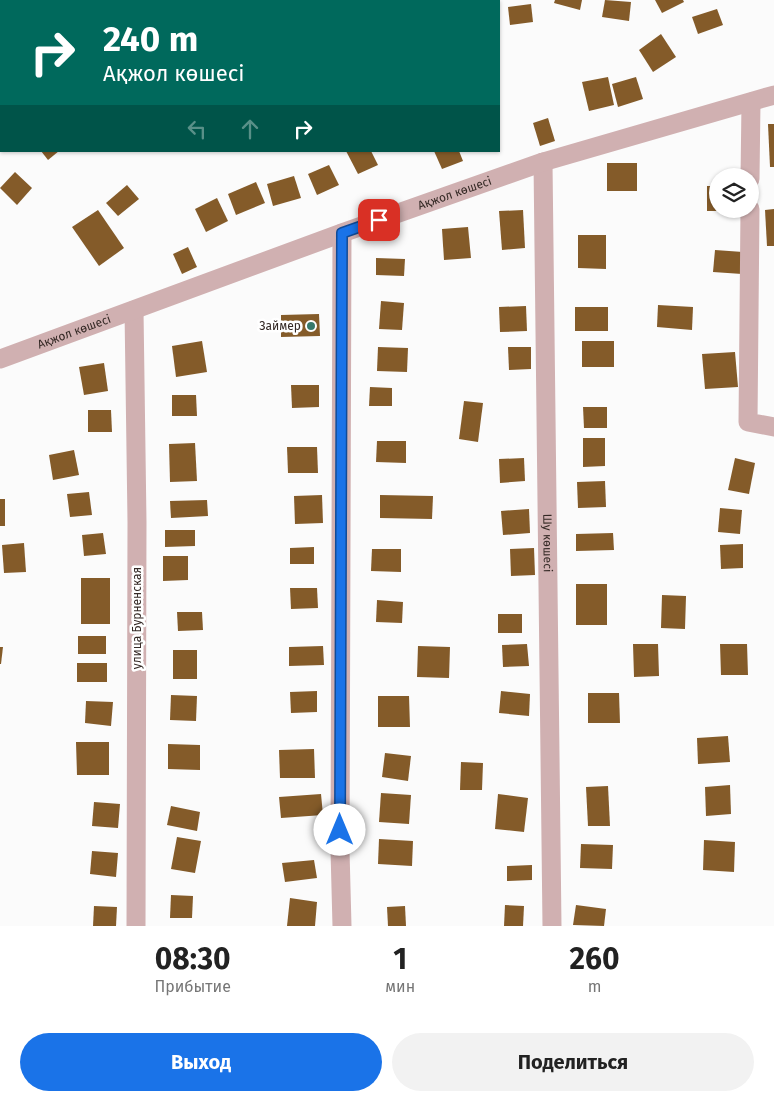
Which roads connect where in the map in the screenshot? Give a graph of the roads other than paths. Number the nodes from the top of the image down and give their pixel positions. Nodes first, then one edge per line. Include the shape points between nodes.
1 (774, 95) edge
2 (751, 102) junction
3 (543, 162) junction
4 (750, 168) edge
5 (750, 218) edge
6 (342, 233) junction
7 (134, 310) junction
8 (0, 359) edge
9 (774, 427) edge
10 (136, 926) edge
11 (342, 926) edge
12 (552, 926) edge

1 - 2 street, Ақжол көшесі
2 - 3 street, Ақжол көшесі
2 - 4 street
3 - 6 street, Ақжол көшесі
3 - 12 street, Шу көшесі
5 - 9 street via 748,422
6 - 7 street, Ақжол көшесі
6 - 11 street
7 - 8 street, Ақжол көшесі
7 - 10 street, улица Бурненская

